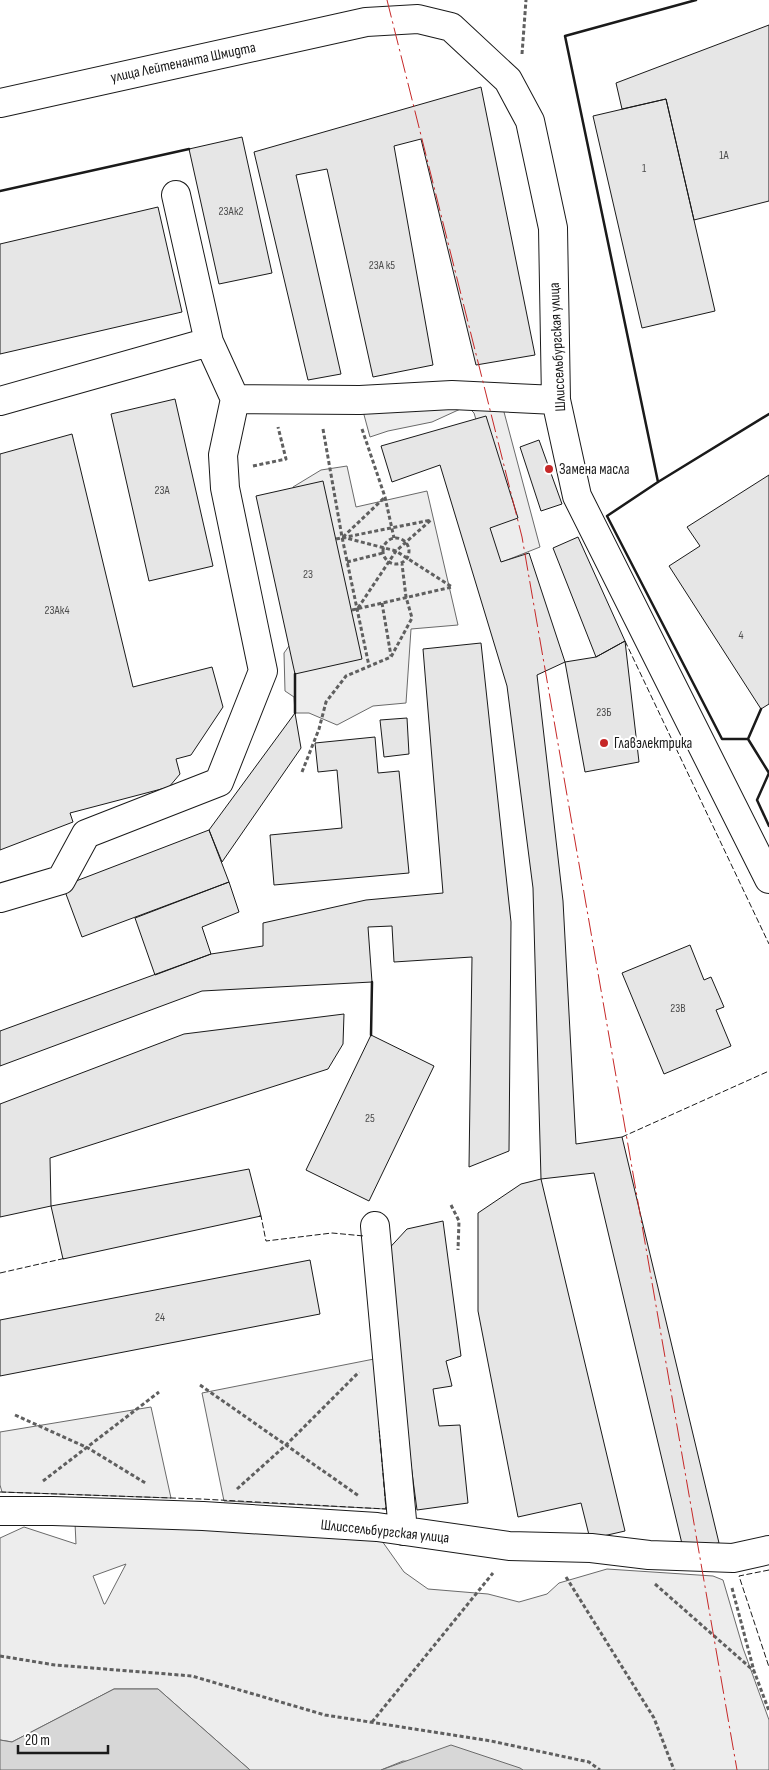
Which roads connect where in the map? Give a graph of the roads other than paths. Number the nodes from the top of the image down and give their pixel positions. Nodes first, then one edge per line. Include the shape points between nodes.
1 (365, 11) edge
2 (0, 103) edge
3 (176, 196) dead end
4 (210, 342) junction
5 (235, 399) junction
6 (556, 400) junction
7 (0, 401) edge
8 (769, 879) edge
9 (0, 898) edge
10 (375, 1226) dead end
11 (0, 1511) edge
12 (403, 1531) junction
13 (769, 1550) edge

1 - 2 street, улица Лейтенанта Шмидта
1 - 6 street, Шлиссельбургская улица via 451,27 508,80 530,121 553,228
3 - 4 street
4 - 5 street
4 - 7 street
5 - 6 street via 360,400 452,395
5 - 9 street via 223,455 225,488 263,671 219,782 86,834 61,880
6 - 8 street, Шлиссельбургская улица via 577,496
10 - 12 street
11 - 12 street, Шлиссельбургская улица via 204,1516
12 - 13 street, Шлиссельбургская улица via 509,1546 591,1548 649,1555 733,1558

